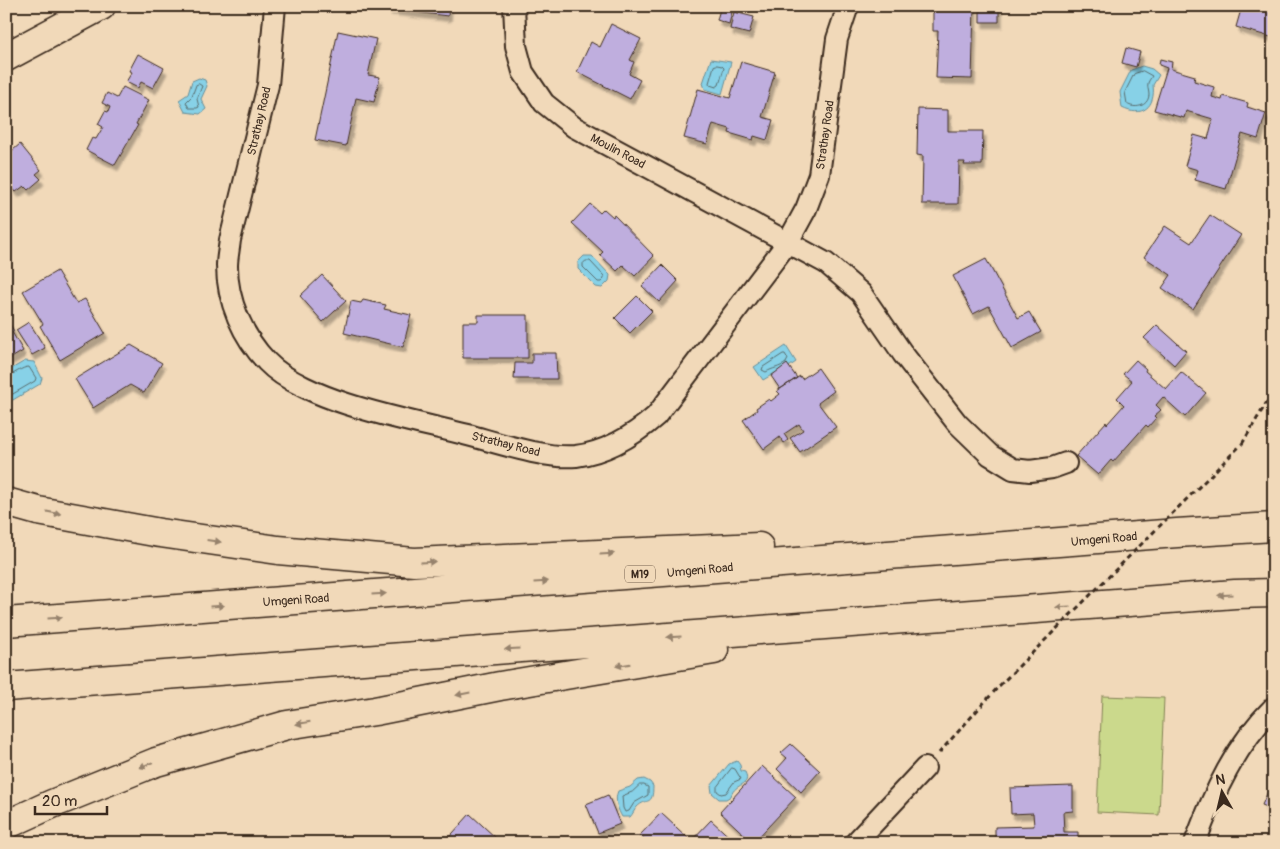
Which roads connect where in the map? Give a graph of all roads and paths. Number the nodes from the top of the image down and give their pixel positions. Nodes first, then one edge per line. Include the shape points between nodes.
1 (101, 6) edge
2 (276, 6) edge
3 (514, 6) edge
4 (848, 6) edge
5 (6, 57) edge
6 (788, 242) junction
7 (1274, 390) edge
8 (1066, 463) dead end
9 (6, 502) edge
10 (1274, 527) edge
11 (1082, 540) junction
12 (1274, 593) edge
13 (6, 622) edge
14 (878, 622) junction
15 (6, 687) edge
16 (1274, 708) edge
17 (925, 768) joint
18 (6, 825) edge
19 (855, 843) edge
20 (1195, 843) edge

1 - 5 main road
2 - 6 street, Strathay Road via 268,85 230,240 229,290 238,319 253,345 268,363 311,390 347,404 539,453 573,456 598,452 640,430 656,416
3 - 6 street, Moulin Road via 516,46 523,72 544,103 574,127
4 - 6 street, Strathay Road via 837,39 819,175
6 - 8 street, Moulin Road via 826,263 861,293 957,424 990,455 1013,469 1030,471
7 - 17 path, bridge via 1242,444 999,686
9 -> 11 main road via 170,535 278,550 414,562 834,543
10 - 11 main road, Umgeni Road / M19
13 -> 11 main road, Umgeni Road / M19
12 -> 14 main road
14 -> 15 main road
14 -> 18 main road via 287,726 156,762
16 - 20 street via 1258,723 1235,757 1207,811
17 - 19 street

